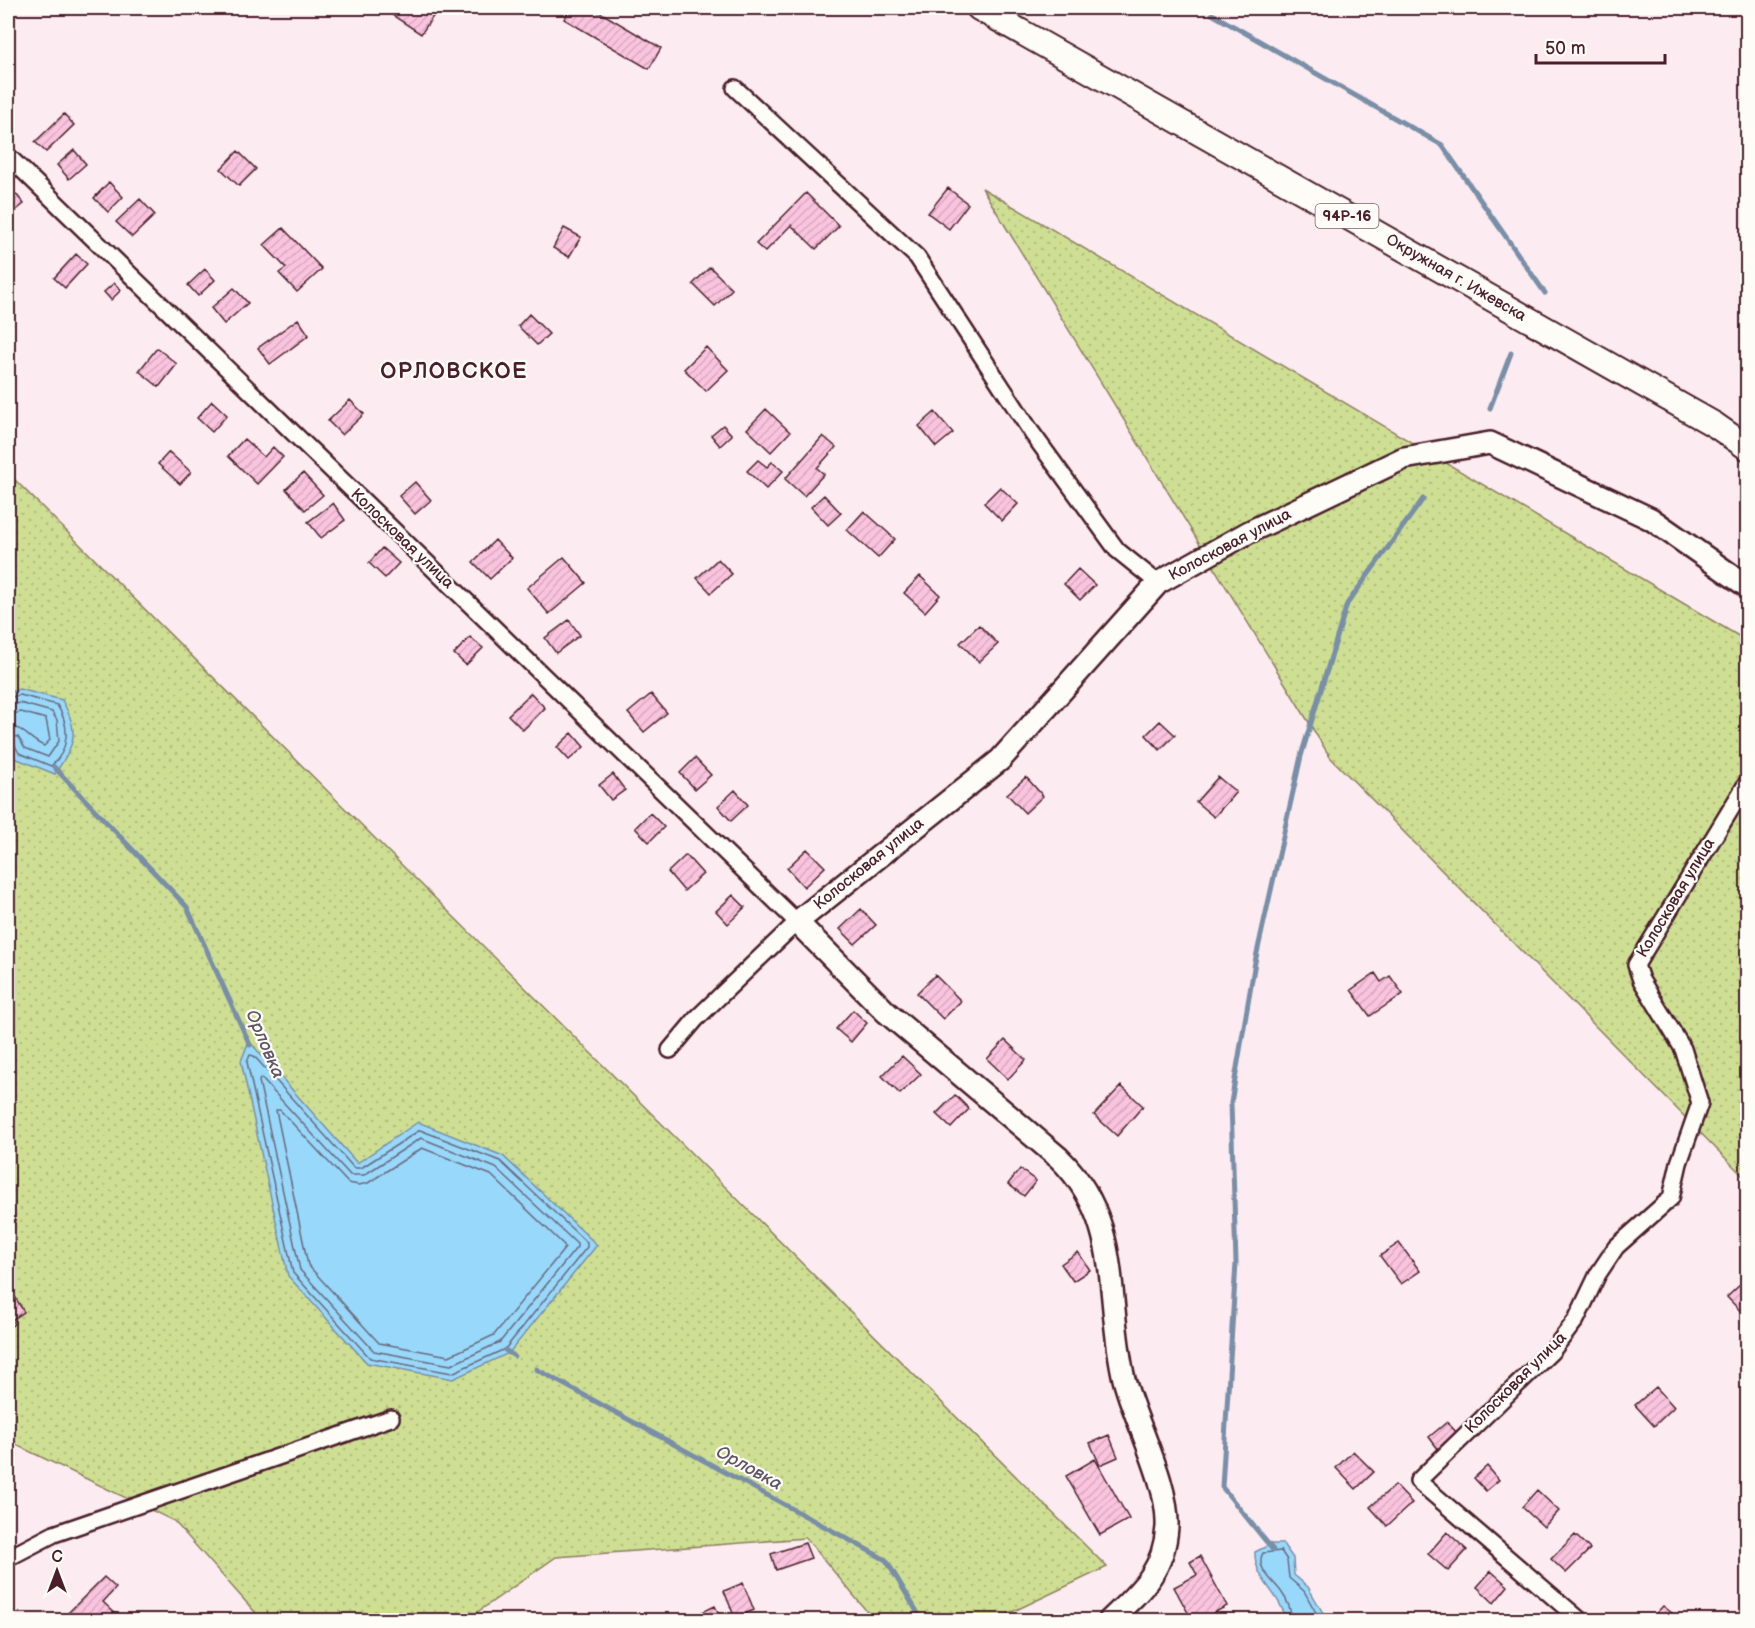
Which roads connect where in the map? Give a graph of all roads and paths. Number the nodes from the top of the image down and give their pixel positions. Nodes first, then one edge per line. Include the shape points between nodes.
1 (979, 8) edge
2 (735, 88) dead end
3 (8, 156) edge
4 (1715, 425) junction
5 (1748, 438) edge
6 (1748, 448) edge
7 (1158, 584) junction
8 (1748, 587) edge
9 (1748, 781) edge
10 (797, 922) junction
11 (670, 1050) dead end
12 (391, 1418) dead end
13 (8, 1558) edge
14 (1110, 1620) edge
15 (1580, 1620) edge

1 - 4 main road, Окружная г. Ижевска / 94Р-16
2 - 7 street via 917,257 1032,433 1117,550
3 - 10 street, Колосковая улица
4 - 5 main road, Окружная г. Ижевска / 94Р-16
4 - 6 main road, Окружная г. Ижевска / 94Р-16
7 - 8 street, Колосковая улица via 1249,532 1404,458 1490,443 1650,519
7 - 10 street, Колосковая улица via 1000,760
9 - 15 street, Колосковая улица via 1636,965 1683,1050 1700,1102 1671,1198 1616,1247 1576,1320 1552,1351 1418,1481
10 - 11 street via 696,1019
10 - 14 street, Колосковая улица via 886,1012 1059,1158 1078,1176 1088,1194 1103,1231 1124,1378 1162,1495 1167,1526 1160,1563 1150,1580
12 - 13 street via 54,1534

